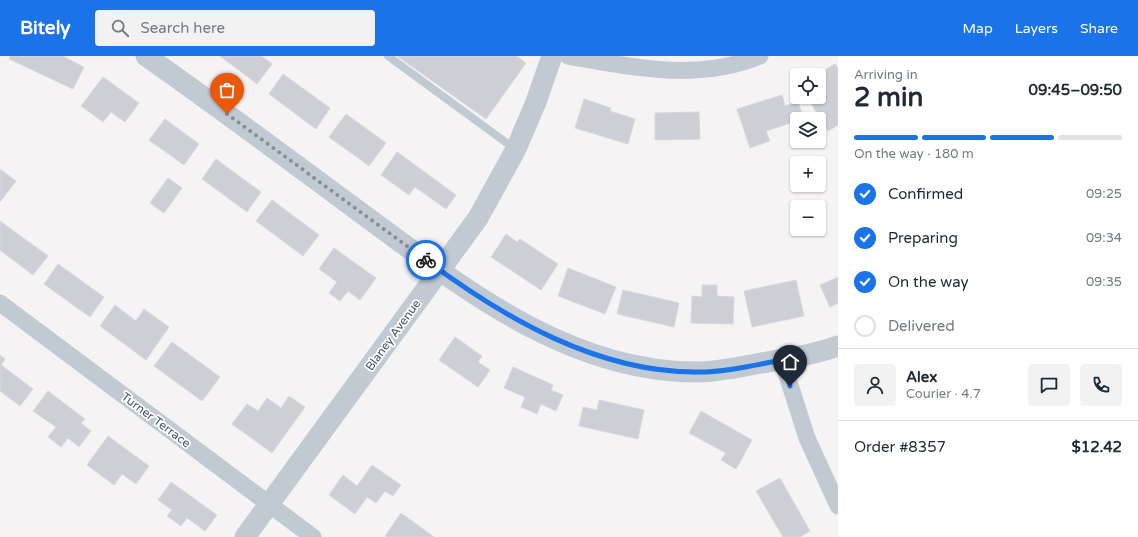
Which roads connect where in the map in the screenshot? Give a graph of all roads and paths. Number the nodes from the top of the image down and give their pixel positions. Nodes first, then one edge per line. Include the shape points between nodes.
1 (146, 56) edge
2 (388, 56) edge
3 (552, 56) edge
4 (568, 56) edge
5 (760, 56) edge
6 (516, 149) junction
7 (439, 271) junction
8 (0, 303) edge
9 (838, 346) edge
10 (782, 360) junction
11 (268, 504) junction
12 (838, 506) edge
13 (245, 537) edge
14 (313, 537) edge

1 - 7 street
2 - 6 lane
3 - 6 street, Blaney Avenue
4 - 5 street via 643,69 679,72 721,68
6 - 7 street, Blaney Avenue via 478,218
7 - 10 street via 485,302 518,320 581,350 642,368 698,372
7 - 11 street, Blaney Avenue
8 - 11 street, Turner Terrace
9 - 10 street
10 - 12 street via 807,438
11 - 13 street, Blaney Avenue
11 - 14 street, Turner Terrace

